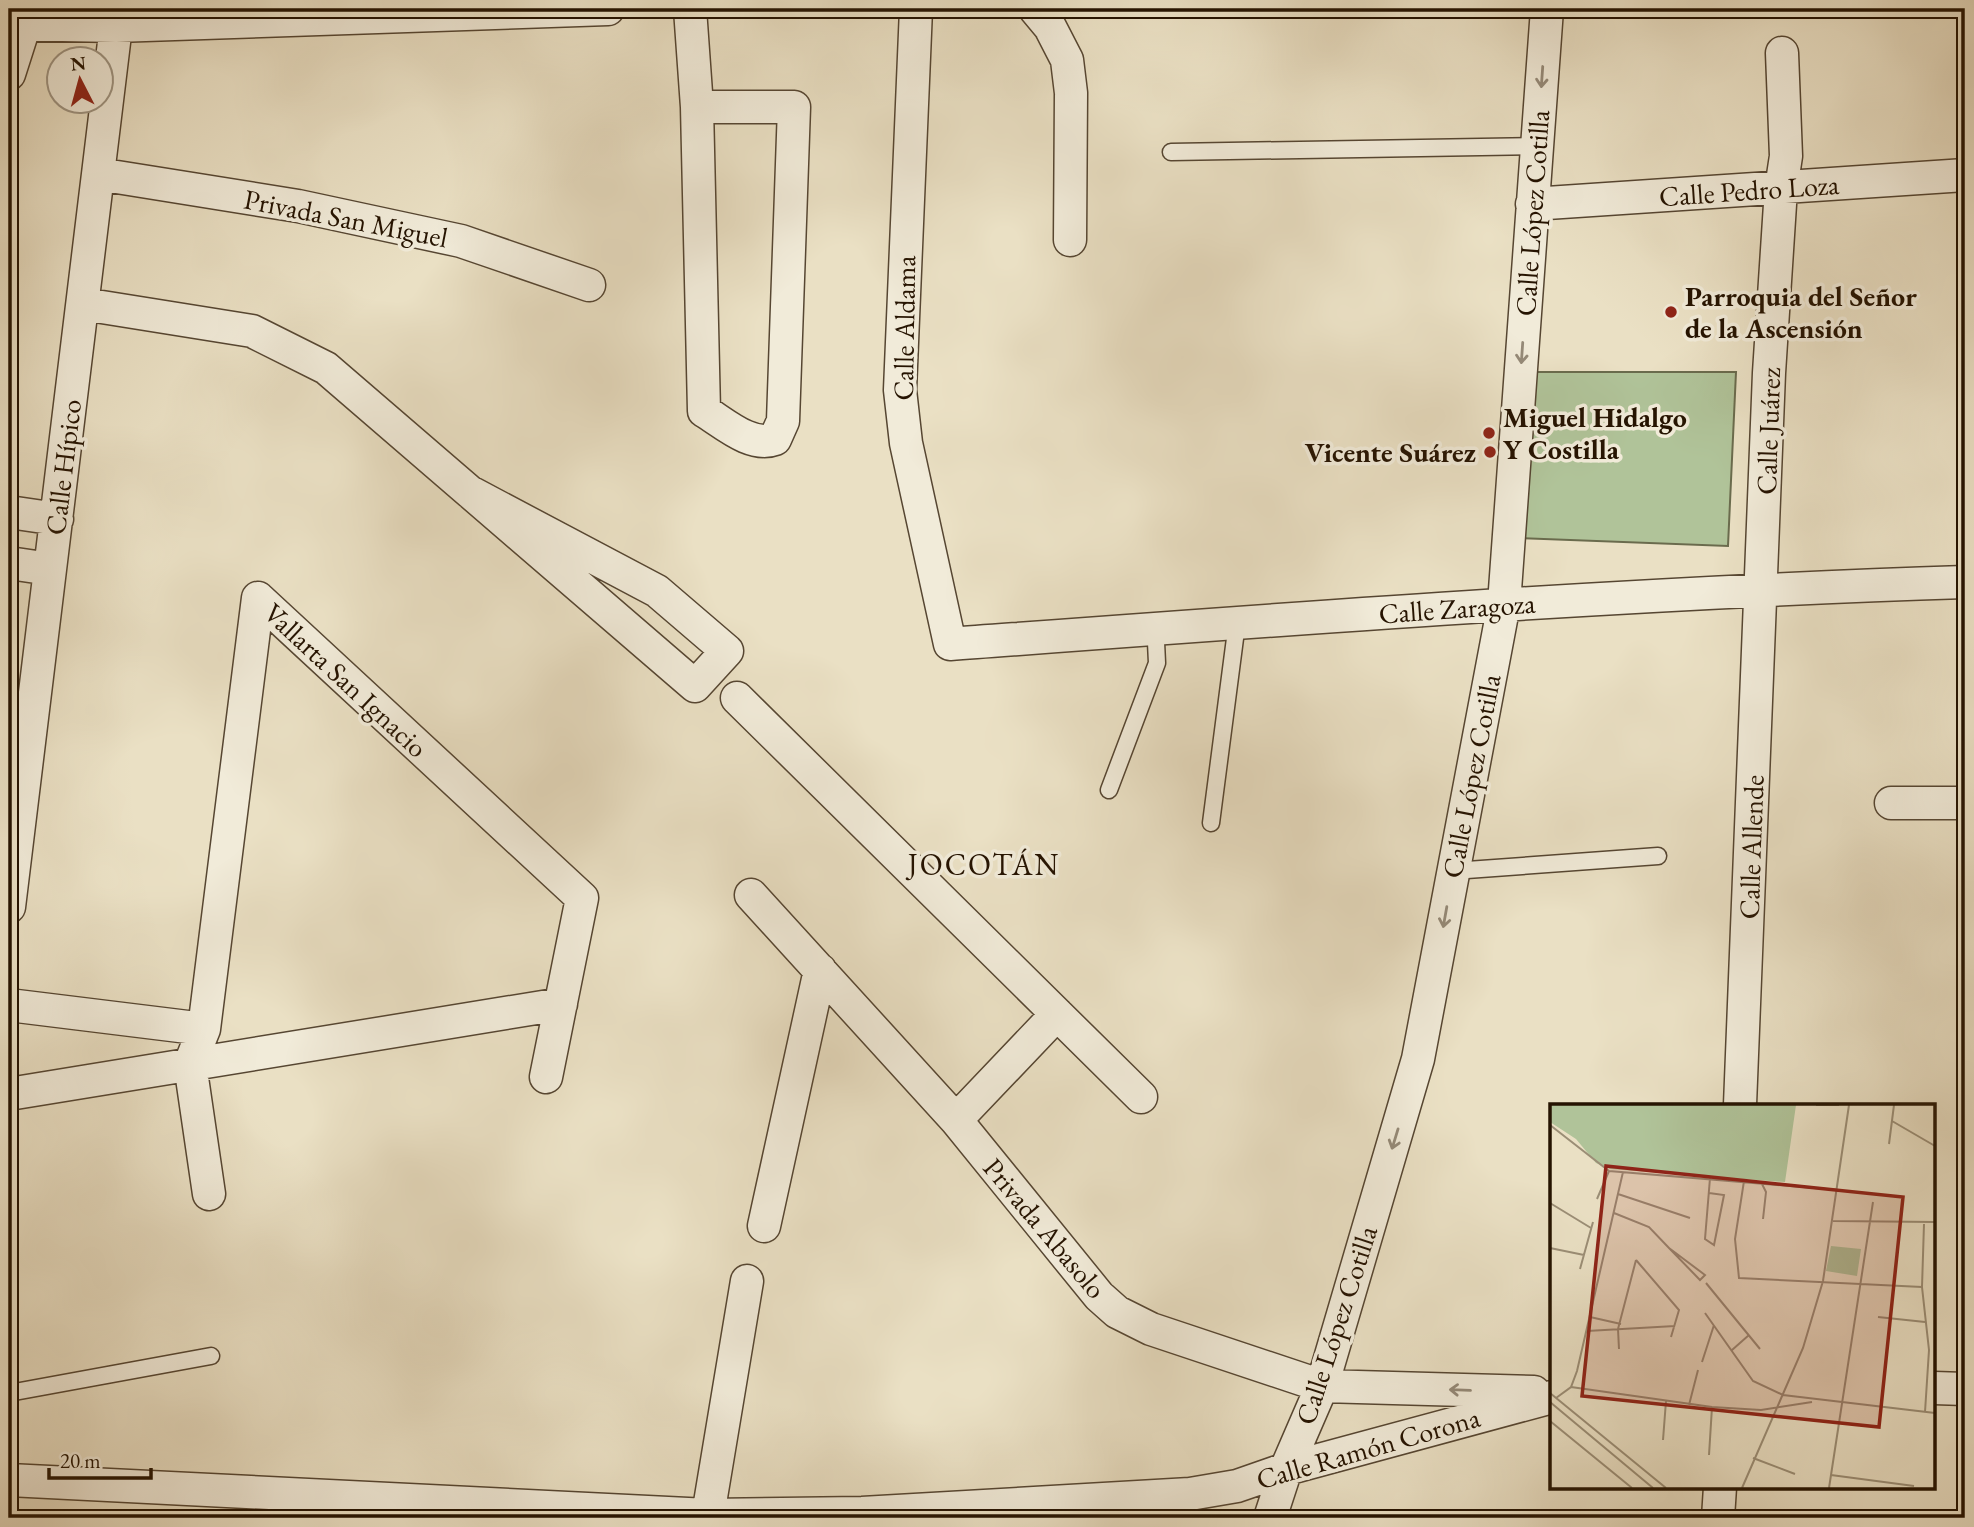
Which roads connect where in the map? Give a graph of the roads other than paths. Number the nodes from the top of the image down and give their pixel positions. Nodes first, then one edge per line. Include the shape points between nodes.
1 (608, 9) edge
2 (690, 9) edge
3 (916, 9) edge
4 (1035, 9) edge
5 (1547, 9) edge
6 (16, 26) edge
7 (116, 26) junction
8 (1782, 53) dead end
9 (9, 74) edge
10 (697, 107) junction
11 (1536, 146) junction
12 (1171, 152) dead end
13 (98, 174) junction
14 (1965, 175) edge
15 (1781, 189) junction
16 (1532, 204) junction
17 (1070, 240) dead end
18 (589, 285) dead end
19 (83, 304) junction
20 (470, 492) junction
21 (9, 512) edge
22 (57, 519) junction
23 (9, 563) edge
24 (50, 569) junction
25 (1965, 582) edge
26 (1762, 589) junction
27 (1503, 604) junction
28 (1237, 623) junction
29 (1156, 636) junction
30 (950, 643) joint
31 (737, 698) dead end
32 (1109, 790) dead end
33 (1891, 803) dead end
34 (1965, 803) edge
35 (1211, 823) dead end
36 (1658, 856) dead end
37 (1453, 871) junction
38 (751, 895) dead end
39 (9, 907) edge
40 (820, 970) junction
41 (561, 1004) junction
42 (9, 1005) edge
43 (1057, 1014) junction
44 (204, 1029) junction
45 (190, 1064) junction
46 (546, 1077) dead end
47 (9, 1094) edge
48 (1141, 1097) dead end
49 (1740, 1104) edge
50 (956, 1120) junction
51 (209, 1194) dead end
52 (764, 1226) dead end
53 (747, 1281) dead end
54 (211, 1356) dead end
55 (1322, 1386) junction
56 (1936, 1388) edge
57 (1965, 1389) edge
58 (9, 1393) edge
59 (1550, 1395) edge
60 (1550, 1396) edge
61 (1286, 1469) junction
62 (9, 1480) edge
63 (1720, 1488) edge
64 (553, 1513) edge
65 (708, 1515) junction
66 (862, 1516) edge
67 (1270, 1518) edge
68 (1718, 1518) edge

1 - 7 street
2 - 10 street
3 - 30 street, Calle Aldama via 900,390 906,443
4 - 17 street via 1067,60 1072,93
5 -> 11 street, Calle López Cotilla
6 - 7 street
6 - 9 street
7 - 13 street, Calle Hípico
8 - 15 street, Calle Juárez via 1786,156
10 - 10 street via 704,411 765,443 775,439 783,421 794,107
11 - 12 lane
11 - 16 street, Calle López Cotilla
13 - 18 street, Privada San Miguel via 298,206 461,241
13 - 19 street, Calle Hípico
14 - 15 street, Calle Pedro Loza
15 - 16 street, Calle Pedro Loza
15 - 26 street, Calle Juárez
16 -> 27 street, Calle López Cotilla
19 - 20 street via 252,331 326,368
19 - 22 street, Calle Hípico
20 - 20 street via 695,686 727,651 657,591
21 - 22 street
22 - 24 street, Calle Hípico
23 - 24 street
24 - 39 street, Calle Hípico
25 - 26 street, Calle Zaragoza
26 - 27 street, Calle Zaragoza
26 - 49 street, Calle Allende
27 - 28 street, Calle Zaragoza
27 - 37 street, Calle López Cotilla
28 - 29 street, Calle Zaragoza
28 - 35 lane
29 - 30 street, Calle Zaragoza
29 - 32 lane via 1157,663
31 - 43 street
33 - 34 street
36 - 37 lane
37 -> 55 street, Calle López Cotilla via 1419,1059
38 - 40 street, Privada Abasolo
40 - 50 street, Privada Abasolo
40 - 52 street
41 - 44 street, Vallarta San Ignacio via 582,898 258,598
41 - 45 street
41 - 46 street, Vallarta San Ignacio
42 - 44 street
43 - 48 street
43 - 50 street
44 - 45 street, Vallarta San Ignacio
45 - 47 street
45 - 51 street
50 - 55 street, Privada Abasolo via 1099,1296 1117,1312 1176,1339
53 - 65 street
54 - 58 lane
59 -> 55 street, Privada Abasolo
55 - 61 street, Calle López Cotilla
56 - 57 street
60 - 61 street, Calle Ramón Corona
61 - 66 street, Calle Ramón Corona via 1237,1486 1190,1494
61 - 67 street, Calle López Cotilla
62 - 64 street, Calle Ramón Corona
63 - 68 street
64 - 65 street, Calle Ramón Corona
65 - 66 street, Calle Ramón Corona

